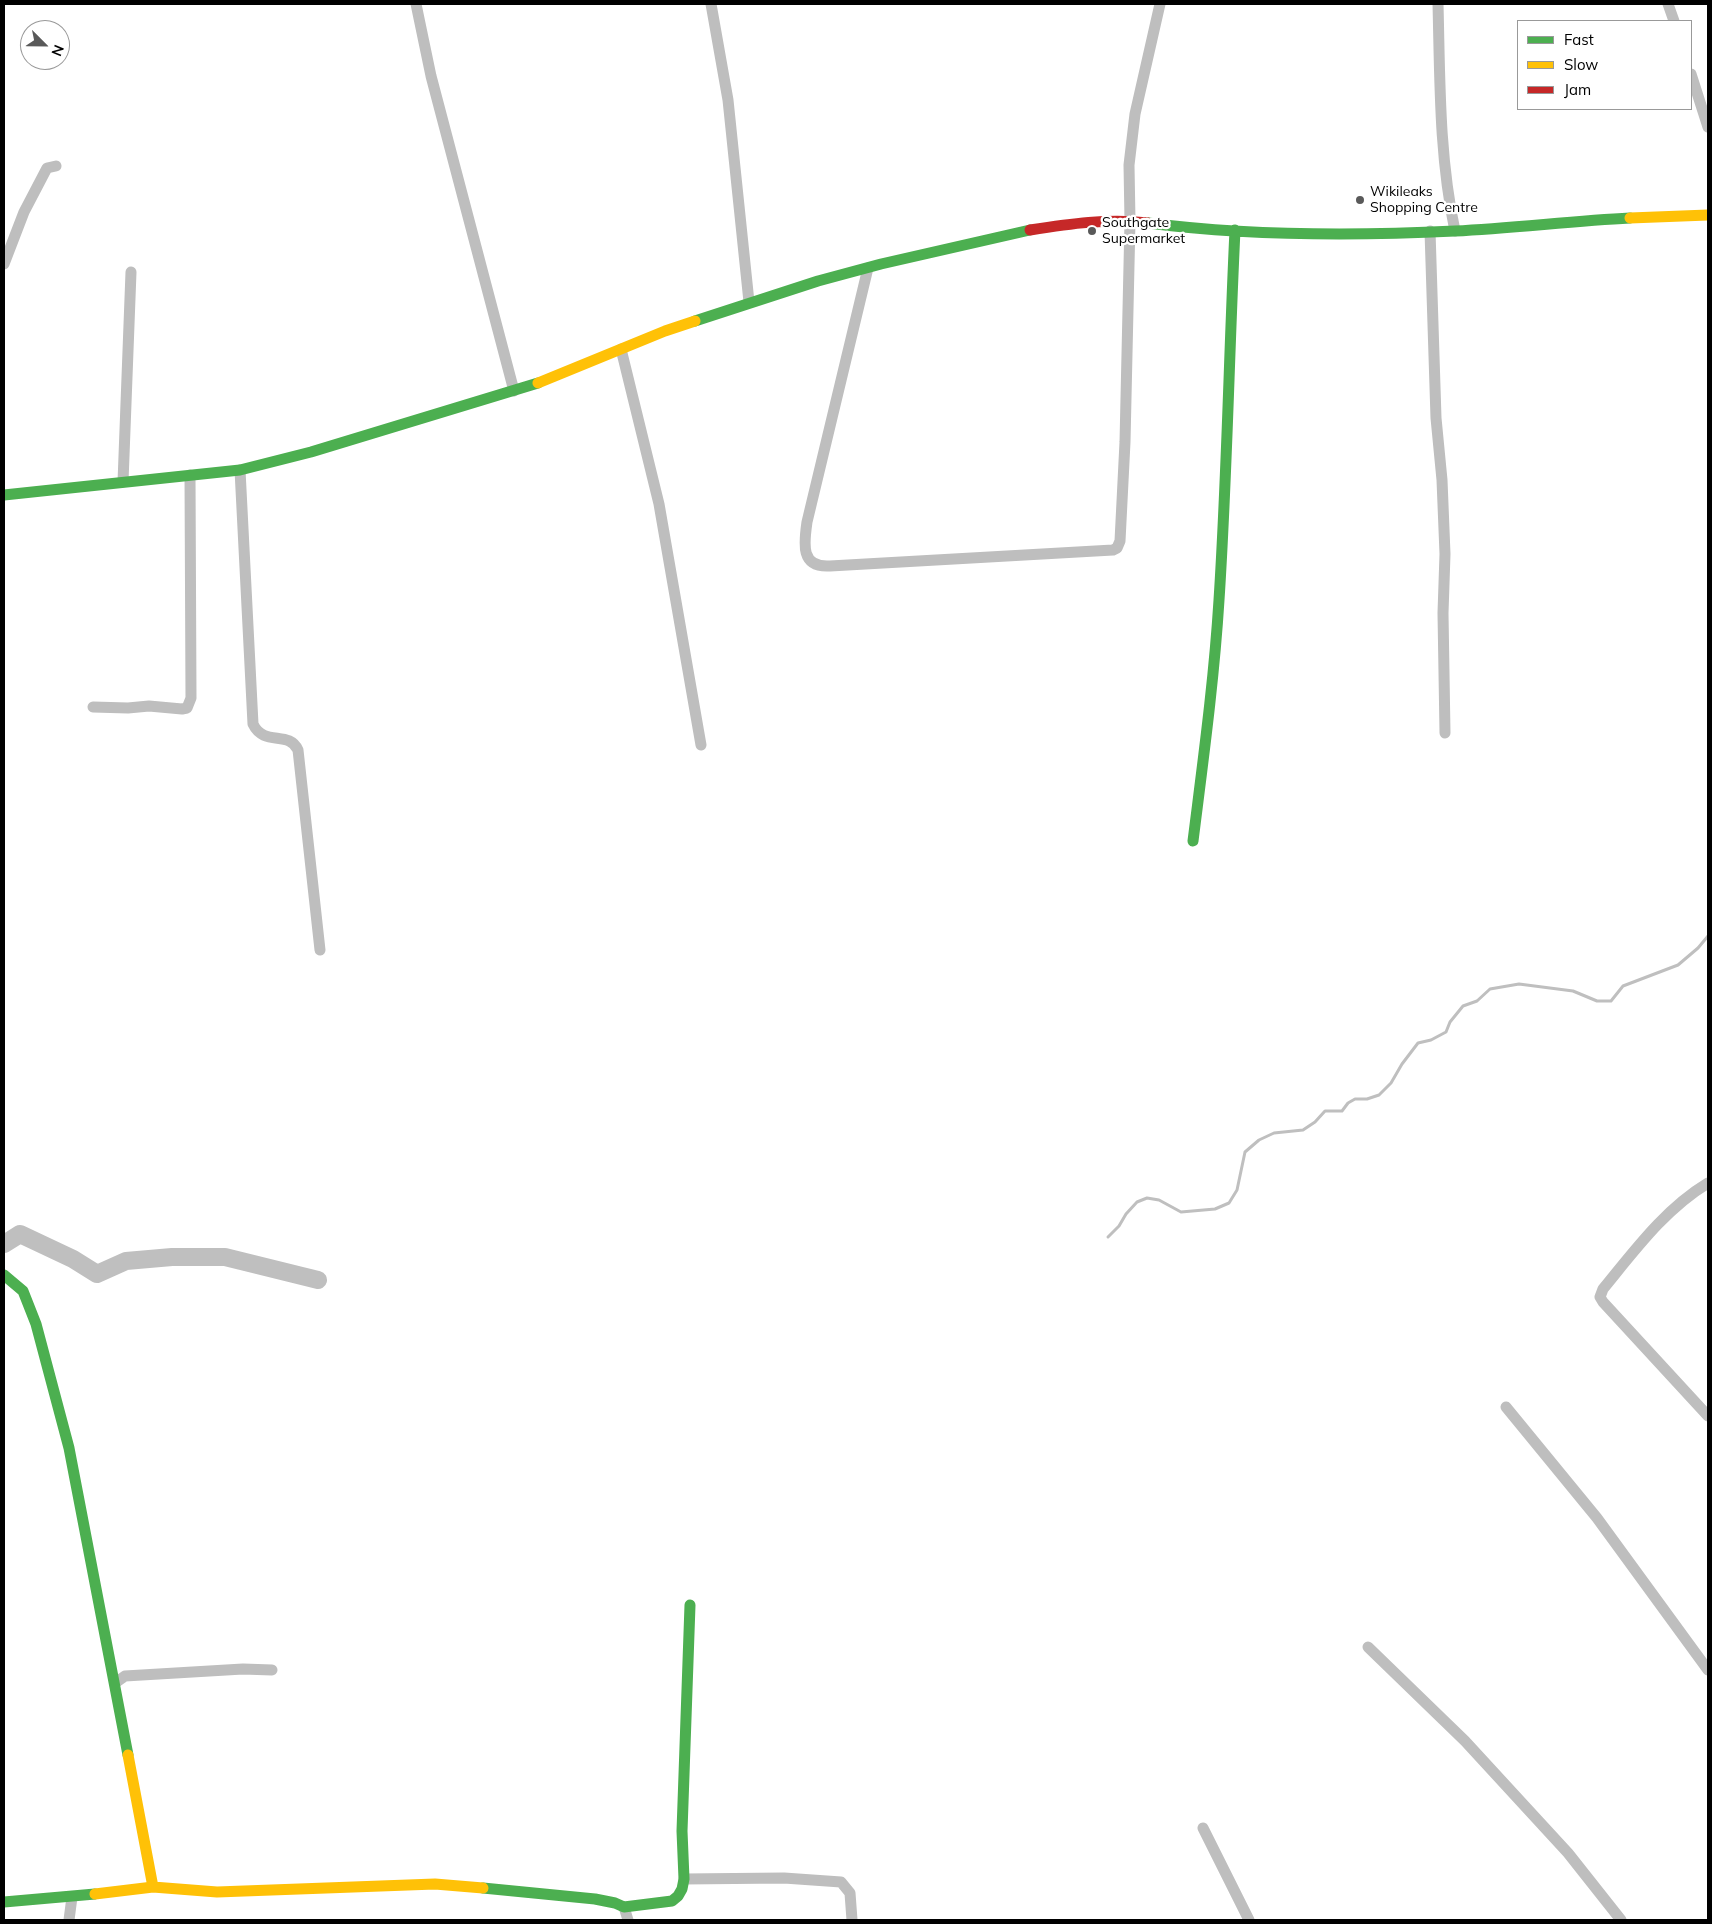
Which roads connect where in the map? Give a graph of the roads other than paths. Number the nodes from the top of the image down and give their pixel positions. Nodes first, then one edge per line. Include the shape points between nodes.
1 (416, 4) edge
2 (712, 4) edge
3 (1160, 4) edge
4 (1438, 4) edge
5 (1668, 4) edge
6 (1674, 20) edge
7 (1692, 77) edge
8 (1708, 127) edge
9 (56, 166) dead end
10 (1708, 215) edge
11 (1130, 221) junction
12 (1234, 230) junction
13 (1455, 230) junction
14 (1430, 231) junction
15 (4, 264) edge
16 (868, 268) junction
17 (131, 272) dead end
18 (749, 302) junction
19 (621, 349) junction
20 (514, 391) junction
21 (240, 470) junction
22 (190, 475) junction
23 (123, 482) junction
24 (4, 495) edge
25 (94, 707) dead end
26 (1445, 733) dead end
27 (701, 745) dead end
28 (1193, 842) dead end
29 (320, 950) dead end
30 (1708, 1183) edge
31 (4, 1275) edge
32 (1506, 1407) dead end
33 (1708, 1416) edge
34 (690, 1605) dead end
35 (1368, 1647) dead end
36 (272, 1670) dead end
37 (1708, 1670) edge
38 (115, 1683) junction
39 (1203, 1828) dead end
40 (684, 1878) junction
41 (153, 1887) junction
42 (72, 1897) junction
43 (4, 1902) edge
44 (624, 1907) junction
45 (69, 1920) edge
46 (628, 1920) edge
47 (852, 1920) edge
48 (1249, 1920) edge
49 (1621, 1920) edge

1 - 20 street via 434,86
2 - 18 street via 728,100
3 - 11 street via 1135,114 1129,165
4 - 13 street via 1442,136 1448,198
5 - 6 street
7 - 8 street
9 - 15 street via 47,168 24,212
10 - 13 street
11 - 12 street
11 - 16 street via 1022,230
11 - 16 street via 1121,531 1120,546 1114,550 824,567 807,557 804,543 807,522
12 - 14 street via 1281,234
12 - 28 street via 1219,602
13 - 14 street
14 - 26 street via 1444,544
16 - 18 street
17 - 23 street
18 - 19 street
19 - 20 street
19 - 27 street via 659,504
20 - 21 street
21 - 22 street
21 - 29 street via 253,724 257,732 291,741 298,750
22 - 23 street
22 - 25 street via 189,705 182,709
23 - 24 street
30 - 33 street via 1675,1206 1600,1297
31 - 38 street via 23,1291 36,1324 69,1448
32 - 37 street via 1597,1518
34 - 40 street via 682,1831
35 - 49 street via 1478,1755 1568,1853
36 - 38 street via 126,1676
38 - 41 street
39 - 48 street
40 - 44 street via 678,1896 672,1902
40 - 47 street via 784,1878 841,1882 850,1893
41 - 42 street
41 - 44 street via 217,1892 435,1884 595,1899
42 - 43 street
42 - 45 street
44 - 46 street

